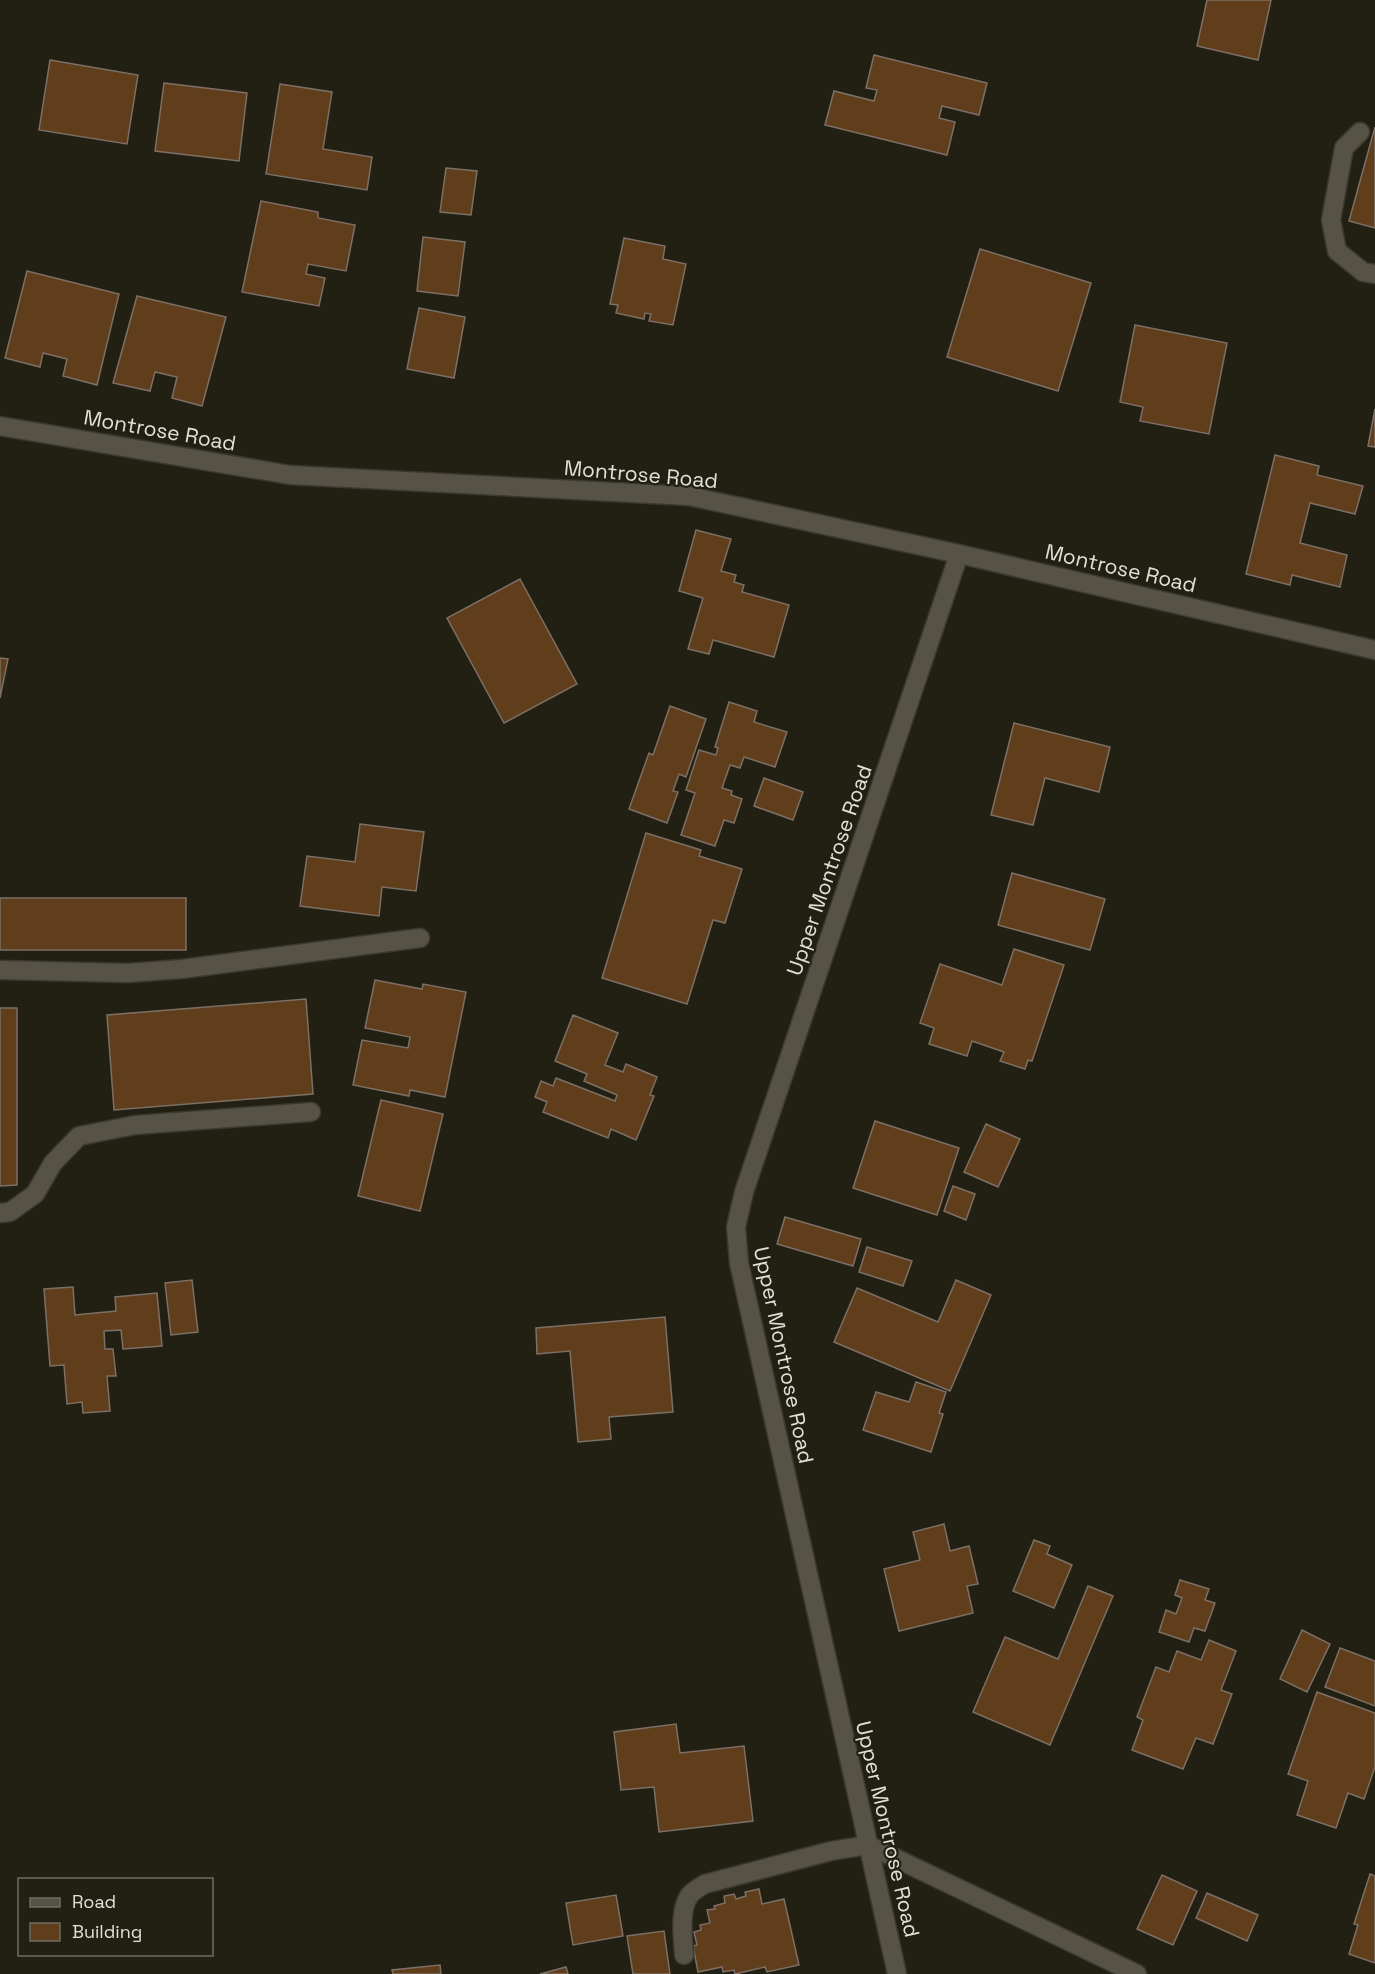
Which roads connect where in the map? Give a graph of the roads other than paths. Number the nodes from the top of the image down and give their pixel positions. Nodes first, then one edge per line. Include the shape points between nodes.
1 (1360, 132) dead end
2 (1375, 274) edge
3 (0, 426) edge
4 (959, 554) junction
5 (1375, 651) edge
6 (420, 938) dead end
7 (0, 970) edge
8 (311, 1112) dead end
9 (0, 1213) edge
10 (868, 1845) junction
11 (684, 1955) dead end
12 (897, 1974) edge
13 (1137, 1974) edge

1 - 2 street via 1344,148 1331,220 1337,251 1364,272
3 - 4 street, Montrose Road via 290,475 689,496
4 - 5 street, Montrose Road
4 - 10 street, Upper Montrose Road via 744,1192 736,1227 739,1263
6 - 7 street via 182,969 127,973
8 - 9 street via 135,1125 79,1136 53,1163 35,1194 10,1212
10 - 11 street via 705,1884 690,1896 684,1909
10 - 12 street, Upper Montrose Road
10 - 13 street

